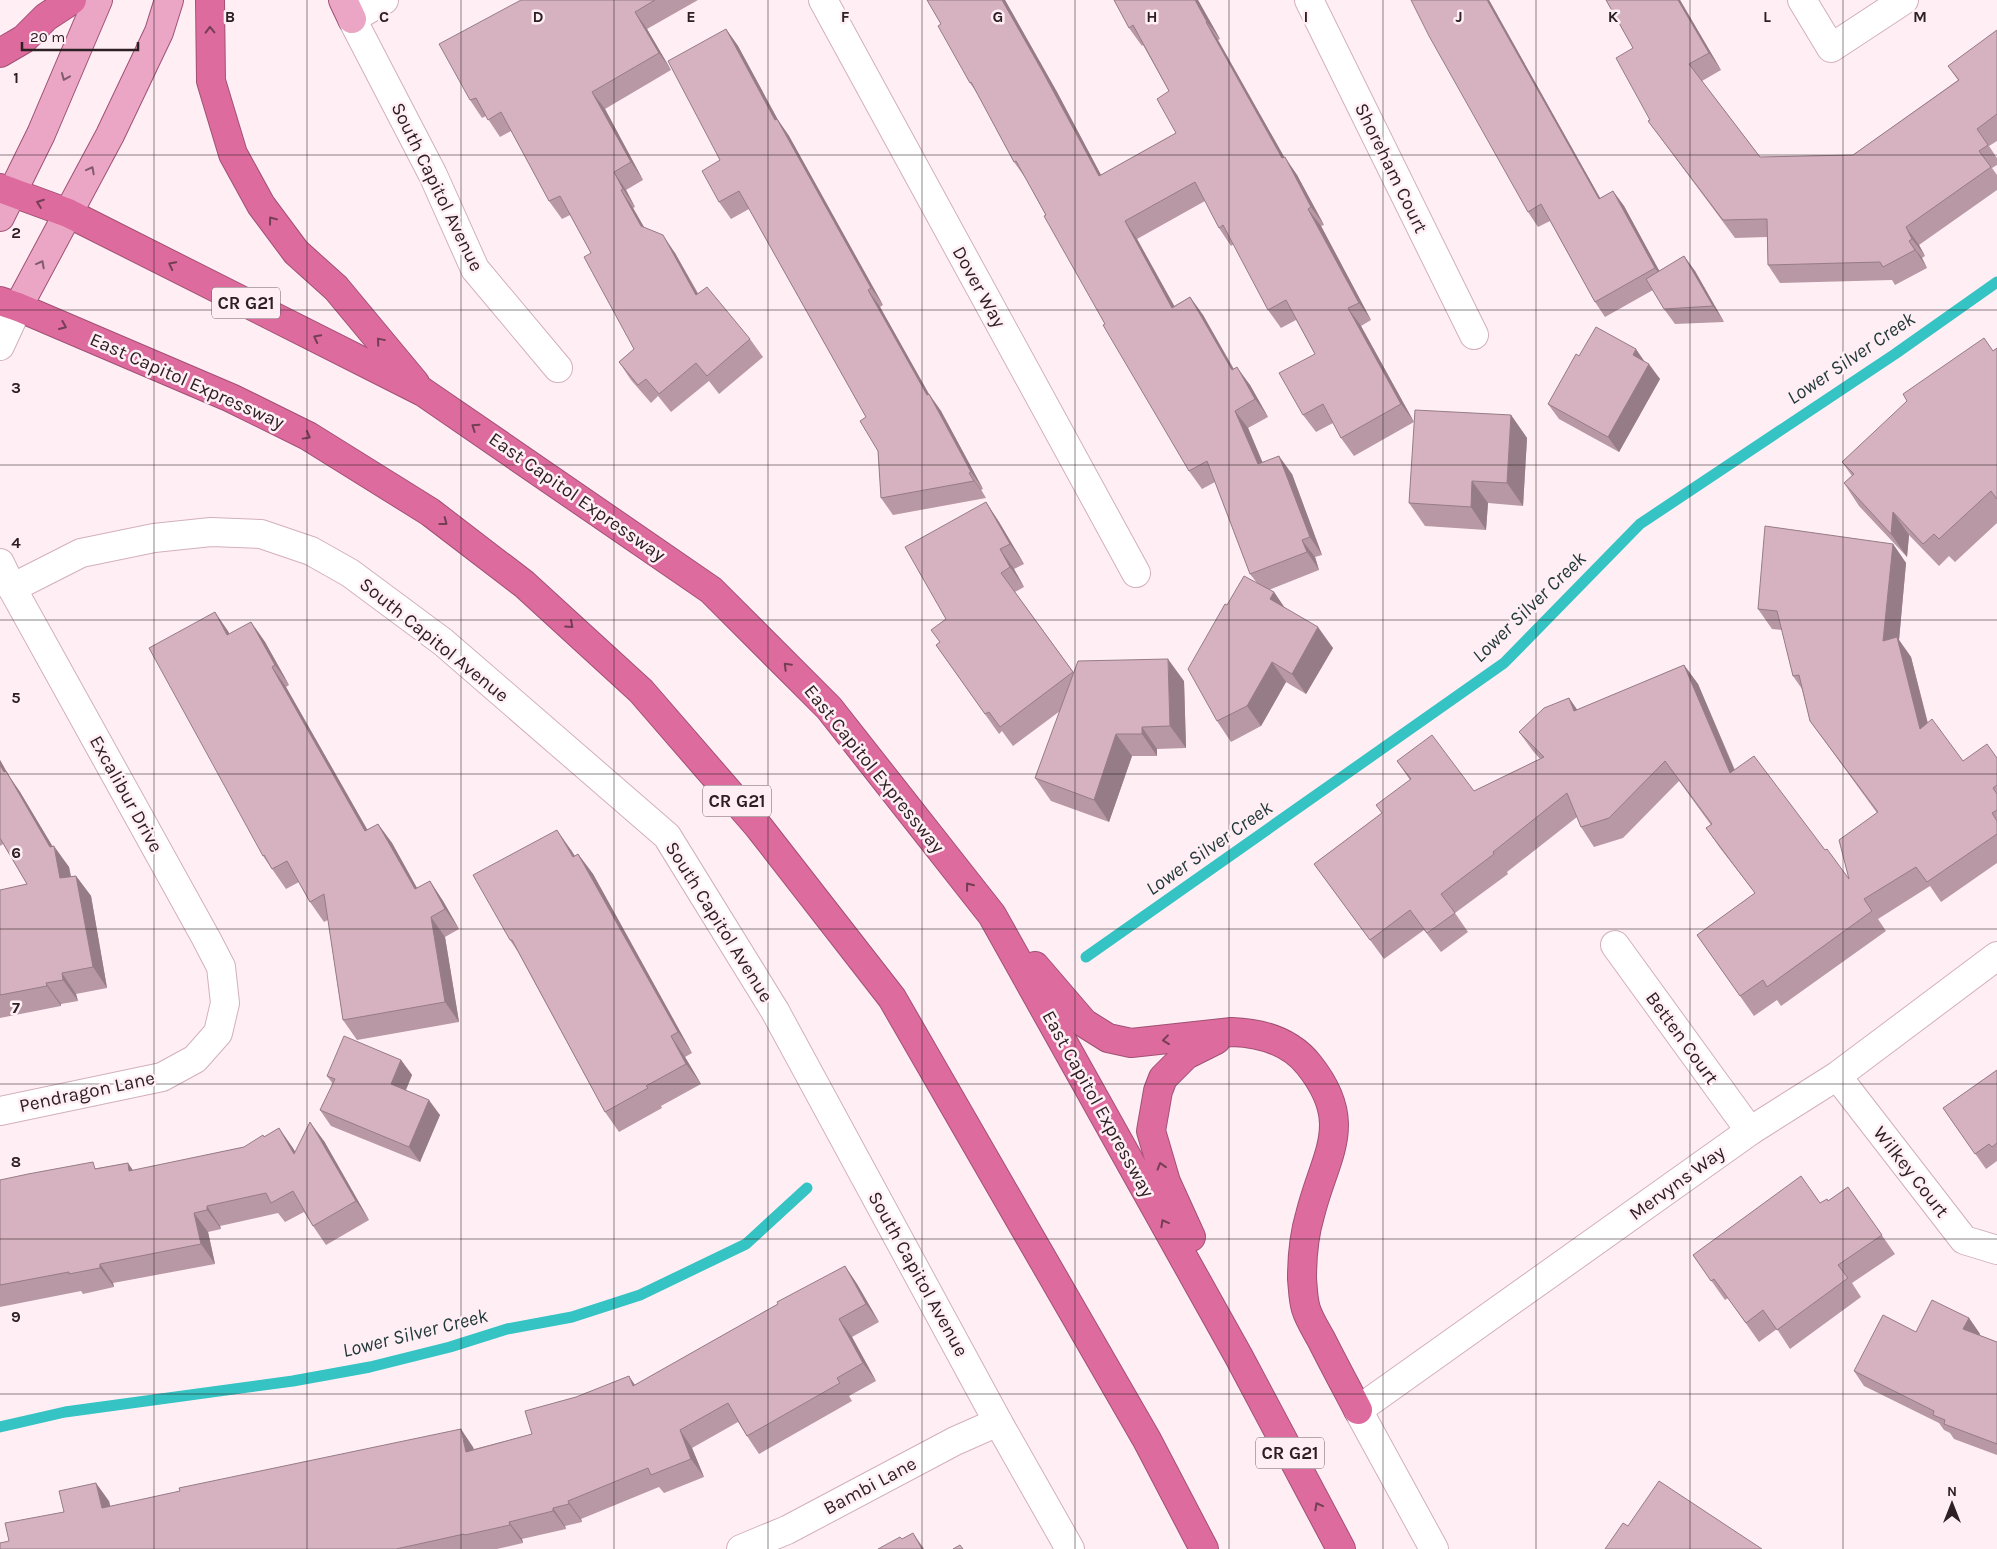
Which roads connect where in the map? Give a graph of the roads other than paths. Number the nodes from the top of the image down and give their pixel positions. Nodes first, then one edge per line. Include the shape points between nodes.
1 (72, 0) edge
2 (98, 0) edge
3 (169, 0) edge
4 (210, 0) edge
5 (384, 0) edge
6 (823, 0) edge
7 (1309, 0) edge
8 (1802, 0) edge
9 (1904, 0) edge
10 (348, 9) edge
11 (0, 53) edge
12 (6, 190) edge
13 (68, 213) junction
14 (0, 217) edge
15 (9, 304) edge
16 (1474, 335) dead end
17 (0, 346) edge
18 (558, 368) dead end
19 (423, 392) junction
20 (0, 562) edge
21 (1136, 574) dead end
22 (12, 588) junction
23 (992, 915) junction
24 (1614, 945) dead end
25 (1997, 956) edge
26 (1232, 1032) junction
27 (218, 1033) joint
28 (1837, 1076) junction
29 (0, 1110) edge
30 (1750, 1131) junction
31 (1997, 1250) edge
32 (1239, 1357) junction
33 (1358, 1410) junction
34 (998, 1422) junction
35 (741, 1549) edge
36 (1070, 1549) edge
37 (1204, 1549) edge
38 (1341, 1549) edge
39 (1434, 1549) edge

1 - 11 highway via 46,17 24,39
2 -> 12 main road via 41,134
13 -> 3 main road via 159,32
19 -> 4 highway via 336,288 296,252 256,196 233,154 211,81
5 - 10 street
6 - 21 street, Dover Way
7 - 16 street, Shoreham Court
8 - 9 street via 1831,48
10 - 18 street, South Capitol Avenue via 433,175 475,269
13 -> 12 highway, East Capitol Expressway / CR G21
12 - 14 main road
15 -> 13 main road
19 -> 13 highway, East Capitol Expressway / CR G21
15 - 17 street
15 -> 37 highway, East Capitol Expressway / CR G21 via 232,398 308,436 430,512 524,584 641,691 758,826 892,998 1147,1440
23 -> 19 highway, East Capitol Expressway / CR G21 via 829,708 711,590
20 - 22 street, Excalibur Drive
22 - 27 street, Excalibur Drive via 221,967 225,1003
22 - 34 street, South Capitol Avenue via 90,552 164,537 211,532 261,534 311,551 350,574 443,642 667,836 775,1011
26 -> 23 highway via 1130,1043 1108,1038 1084,1022
32 -> 23 highway, East Capitol Expressway / CR G21
24 - 30 street, Betten Court
25 - 28 street, Mervyns Way
32 -> 26 highway via 1166,1182 1151,1131 1163,1078 1186,1055
26 - 33 highway via 1266,1037 1286,1045 1304,1059 1321,1080 1333,1106 1333,1144 1310,1214 1302,1278 1305,1309
27 - 29 street, Pendragon Lane via 196,1059 162,1077
28 - 30 street, Mervyns Way
28 - 31 street, Wilkey Court via 1964,1240
30 - 33 street, Mervyns Way
38 -> 32 highway, East Capitol Expressway / CR G21
33 - 39 street
34 - 35 street, Bambi Lane via 955,1441 788,1530
34 - 36 street, South Capitol Avenue

